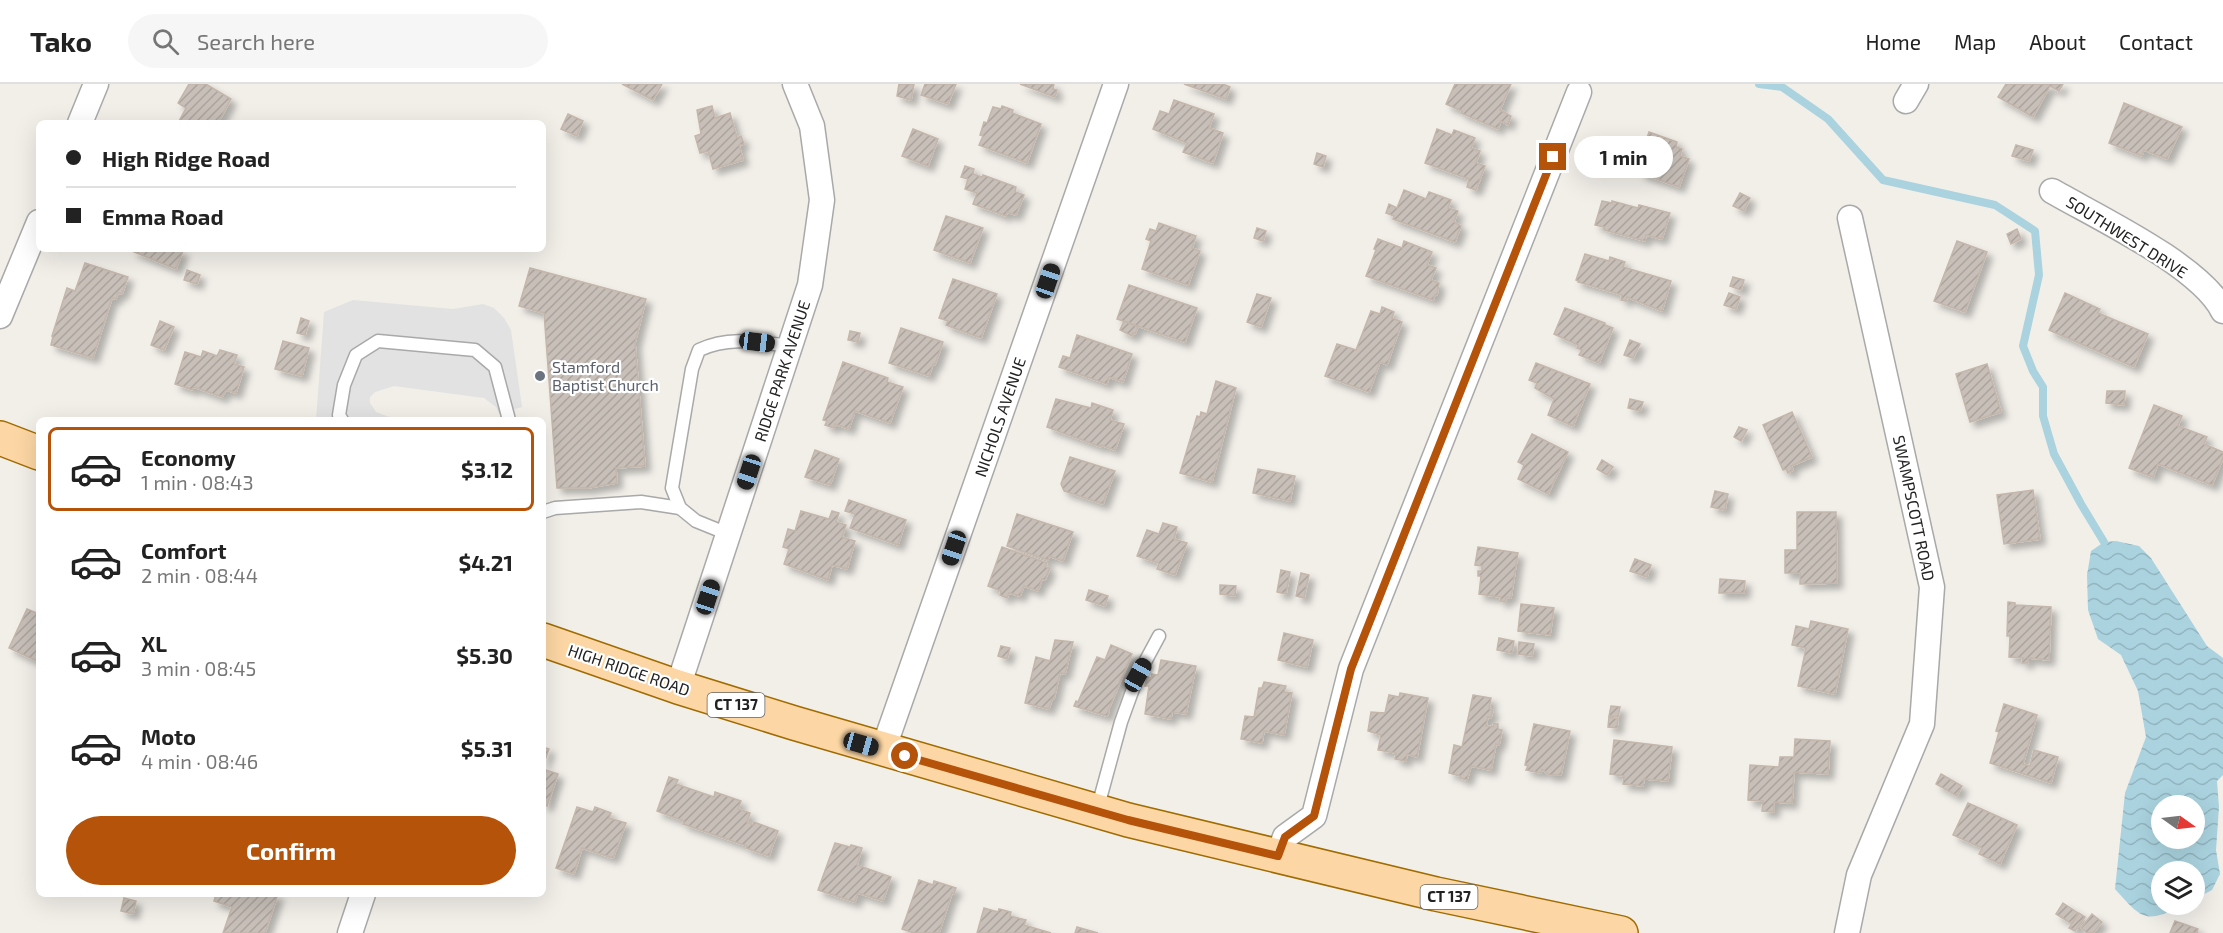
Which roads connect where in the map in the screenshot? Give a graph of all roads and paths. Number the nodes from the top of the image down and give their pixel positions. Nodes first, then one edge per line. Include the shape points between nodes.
1 (96, 84) edge
2 (795, 84) edge
3 (1116, 84) edge
4 (1579, 92) dead end
5 (81, 120) edge
6 (2052, 191) dead end
7 (1850, 218) dead end
8 (36, 229) edge
9 (2223, 311) edge
10 (0, 316) edge
11 (790, 346) junction
12 (340, 417) edge
13 (508, 417) edge
14 (0, 438) edge
15 (36, 452) edge
16 (680, 508) junction
17 (546, 511) edge
18 (728, 534) junction
19 (1159, 636) dead end
20 (546, 641) edge
21 (678, 687) junction
22 (883, 750) junction
23 (1096, 811) junction
24 (1278, 856) junction
25 (362, 897) edge
26 (350, 933) edge
27 (1621, 933) edge
28 (1847, 933) edge

1 - 5 street
2 - 11 street, RIDGE PARK AVENUE via 812,126 822,200 810,285
3 - 22 street, NICHOLS AVENUE
4 - 24 street via 1351,669 1314,816 1285,837
6 - 9 street, SOUTHWEST DRIVE via 2182,267
7 - 28 street, SWAMPSCOTT ROAD via 1932,587 1922,724 1859,875
8 - 10 street
11 - 16 lane via 741,341 715,343 699,350 692,369 672,488
11 - 18 street, RIDGE PARK AVENUE
12 - 13 lane via 344,385 356,355 378,341 475,350 495,367
14 - 15 main road
16 - 17 lane via 641,502
16 - 18 lane via 696,521
18 - 21 street, RIDGE PARK AVENUE
19 - 23 lane via 1138,675 1121,722
20 - 21 main road, HIGH RIDGE ROAD / CT 137
21 - 22 main road, HIGH RIDGE ROAD / CT 137
22 - 23 main road, HIGH RIDGE ROAD / CT 137
23 - 24 main road, HIGH RIDGE ROAD / CT 137
24 - 27 main road, HIGH RIDGE ROAD / CT 137
25 - 26 street

